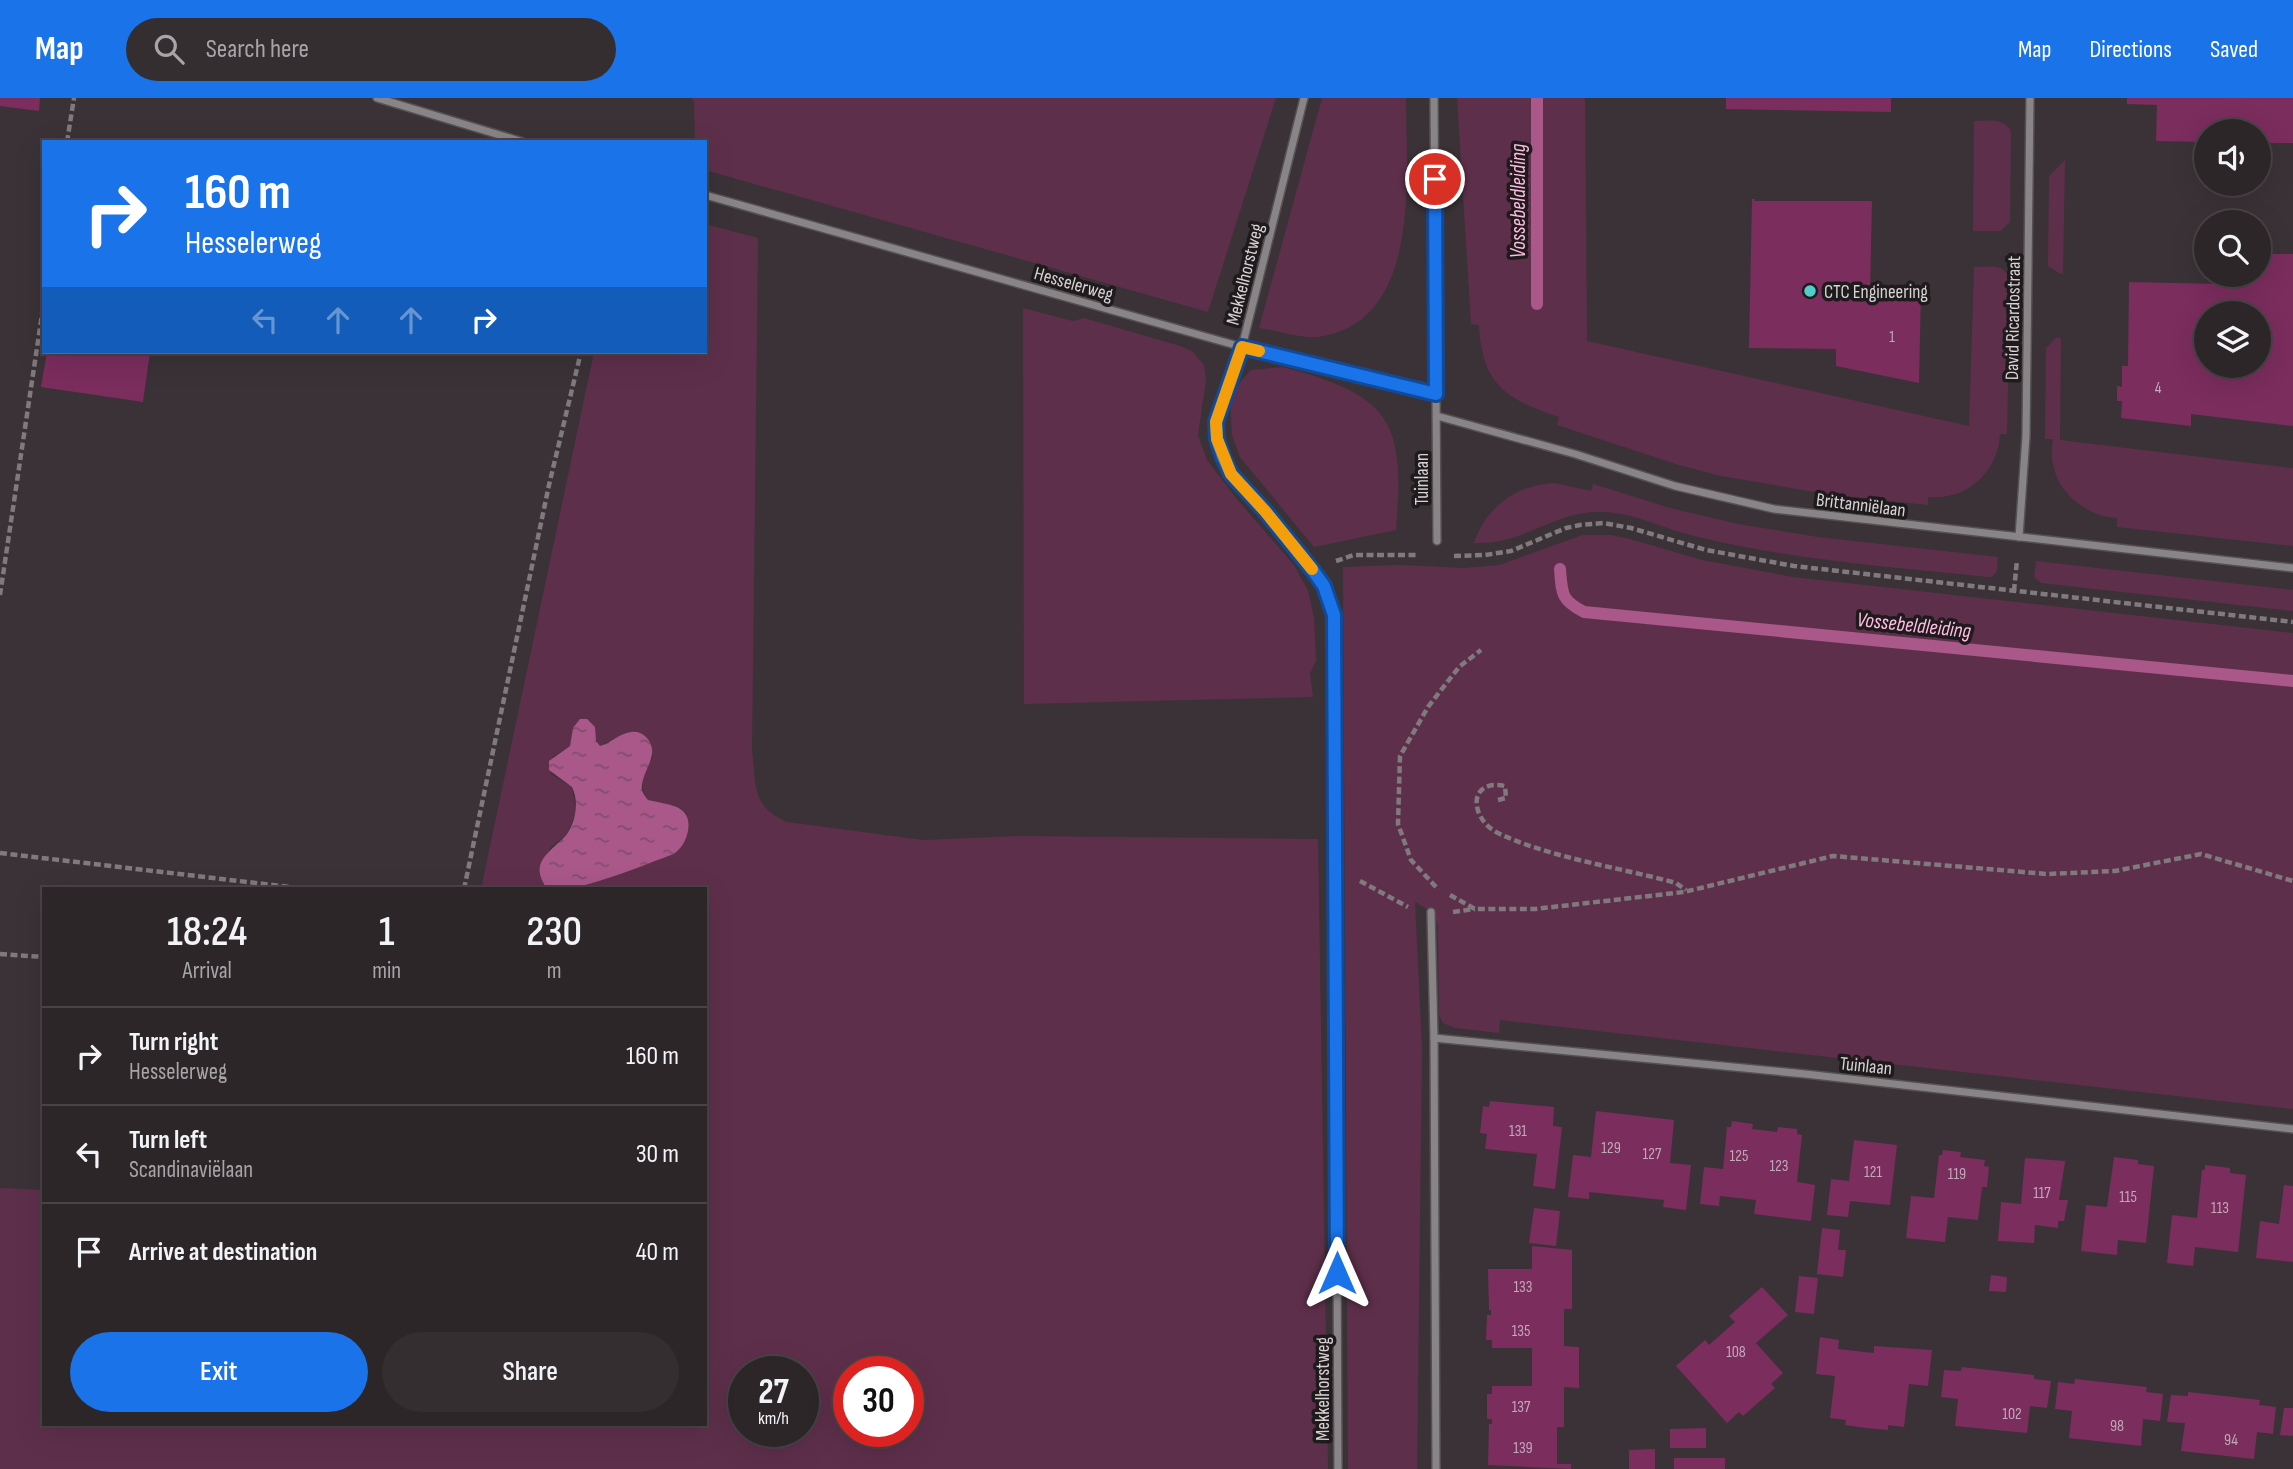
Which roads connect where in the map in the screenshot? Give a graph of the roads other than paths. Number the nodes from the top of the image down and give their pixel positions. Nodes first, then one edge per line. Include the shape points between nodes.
1 (377, 98) edge
2 (1304, 98) edge
3 (1434, 98) edge
4 (2030, 98) edge
5 (516, 140) edge
6 (707, 196) edge
7 (1242, 347) junction
8 (1436, 394) junction
9 (1437, 416) junction
10 (2019, 537) junction
11 (1437, 541) dead end
12 (2293, 568) edge
13 (1431, 912) dead end
14 (1434, 1038) junction
15 (2293, 1129) edge
16 (1338, 1469) edge
17 (1436, 1469) edge

1 - 5 street
2 - 7 street, Mekkelhorstweg
3 - 8 street, Tuinlaan
4 - 10 street, David Ricardostraat via 2026,436
6 - 7 street, Hesselerweg
7 - 8 street, Hesselerweg
7 - 16 street, Mekkelhorstweg via 1216,422 1220,448 1231,474 1324,586 1334,615
8 - 9 street, Tuinlaan
9 - 10 street, Brittanniëlaan via 1719,498 1822,516
9 - 11 street, Tuinlaan
10 - 12 street, Brittanniëlaan
13 - 14 street
14 - 15 street, Tuinlaan
14 - 17 street

